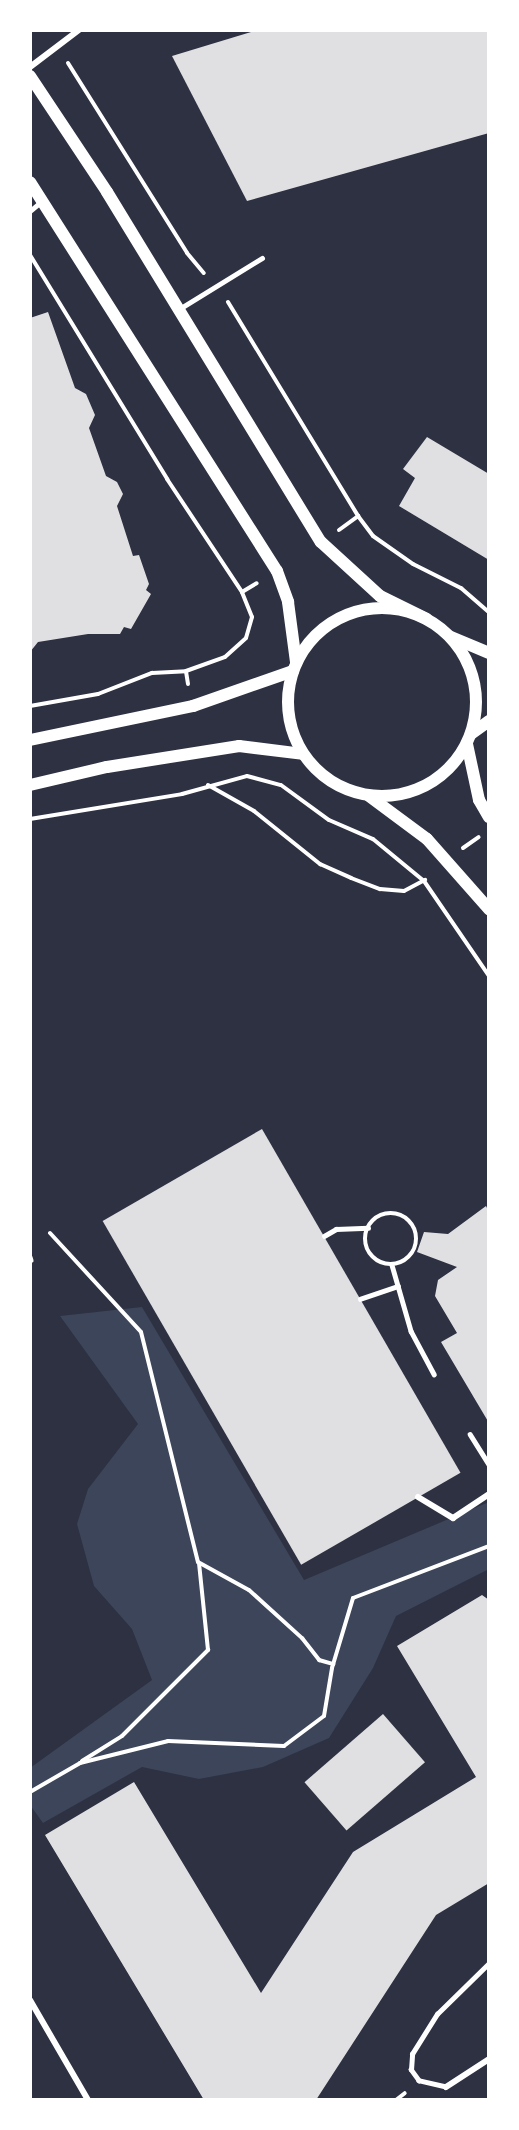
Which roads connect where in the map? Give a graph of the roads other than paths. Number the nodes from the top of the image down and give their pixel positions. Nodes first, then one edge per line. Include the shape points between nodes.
1 (79, 30) edge
2 (30, 67) edge
3 (30, 76) edge
4 (30, 182) edge
5 (42, 201) junction
6 (30, 211) edge
7 (262, 258) dead end
8 (179, 309) junction
9 (427, 619) junction
10 (450, 637) junction
11 (489, 653) edge
12 (294, 666) junction
13 (489, 721) edge
14 (469, 739) junction
15 (30, 740) edge
16 (303, 754) junction
17 (30, 784) edge
18 (369, 796) junction
19 (489, 817) edge
20 (489, 909) edge
21 (368, 1228) junction
22 (324, 1236) dead end
23 (392, 1265) junction
24 (398, 1286) junction
25 (360, 1299) dead end
26 (434, 1374) dead end
27 (470, 1434) dead end
28 (489, 1464) edge
29 (489, 1494) edge
30 (418, 1497) dead end
31 (489, 1963) edge
32 (30, 2001) edge
33 (489, 2059) edge
34 (446, 2087) joint
35 (88, 2100) edge

1 - 2 street
3 - 8 main road
4 - 5 main road
5 - 6 lane
5 - 12 main road via 277,571 288,602
7 - 8 lane
8 - 9 main road via 321,542 380,596
9 - 10 main road
9 - 12 main road via 398,609 367,609 338,618 314,637
10 - 11 main road
10 - 14 main road via 465,658 474,682 476,708
12 - 15 main road via 193,706
12 - 16 main road via 288,688 290,722
13 - 14 main road
14 - 18 main road via 442,774 426,785 408,793
14 - 19 main road via 479,800
16 - 17 main road via 239,746
16 - 18 main road via 328,779
18 - 20 main road via 427,839
21 - 22 lane via 336,1229
21 - 23 lane via 370,1254
21 - 23 lane via 388,1213 404,1216 416,1229 413,1253
23 - 24 lane
24 - 25 lane
24 - 26 lane via 411,1331
27 - 28 lane
29 - 30 street via 453,1518
31 - 34 lane via 437,2014 412,2054 411,2070 419,2081
32 - 35 street
33 - 34 street

